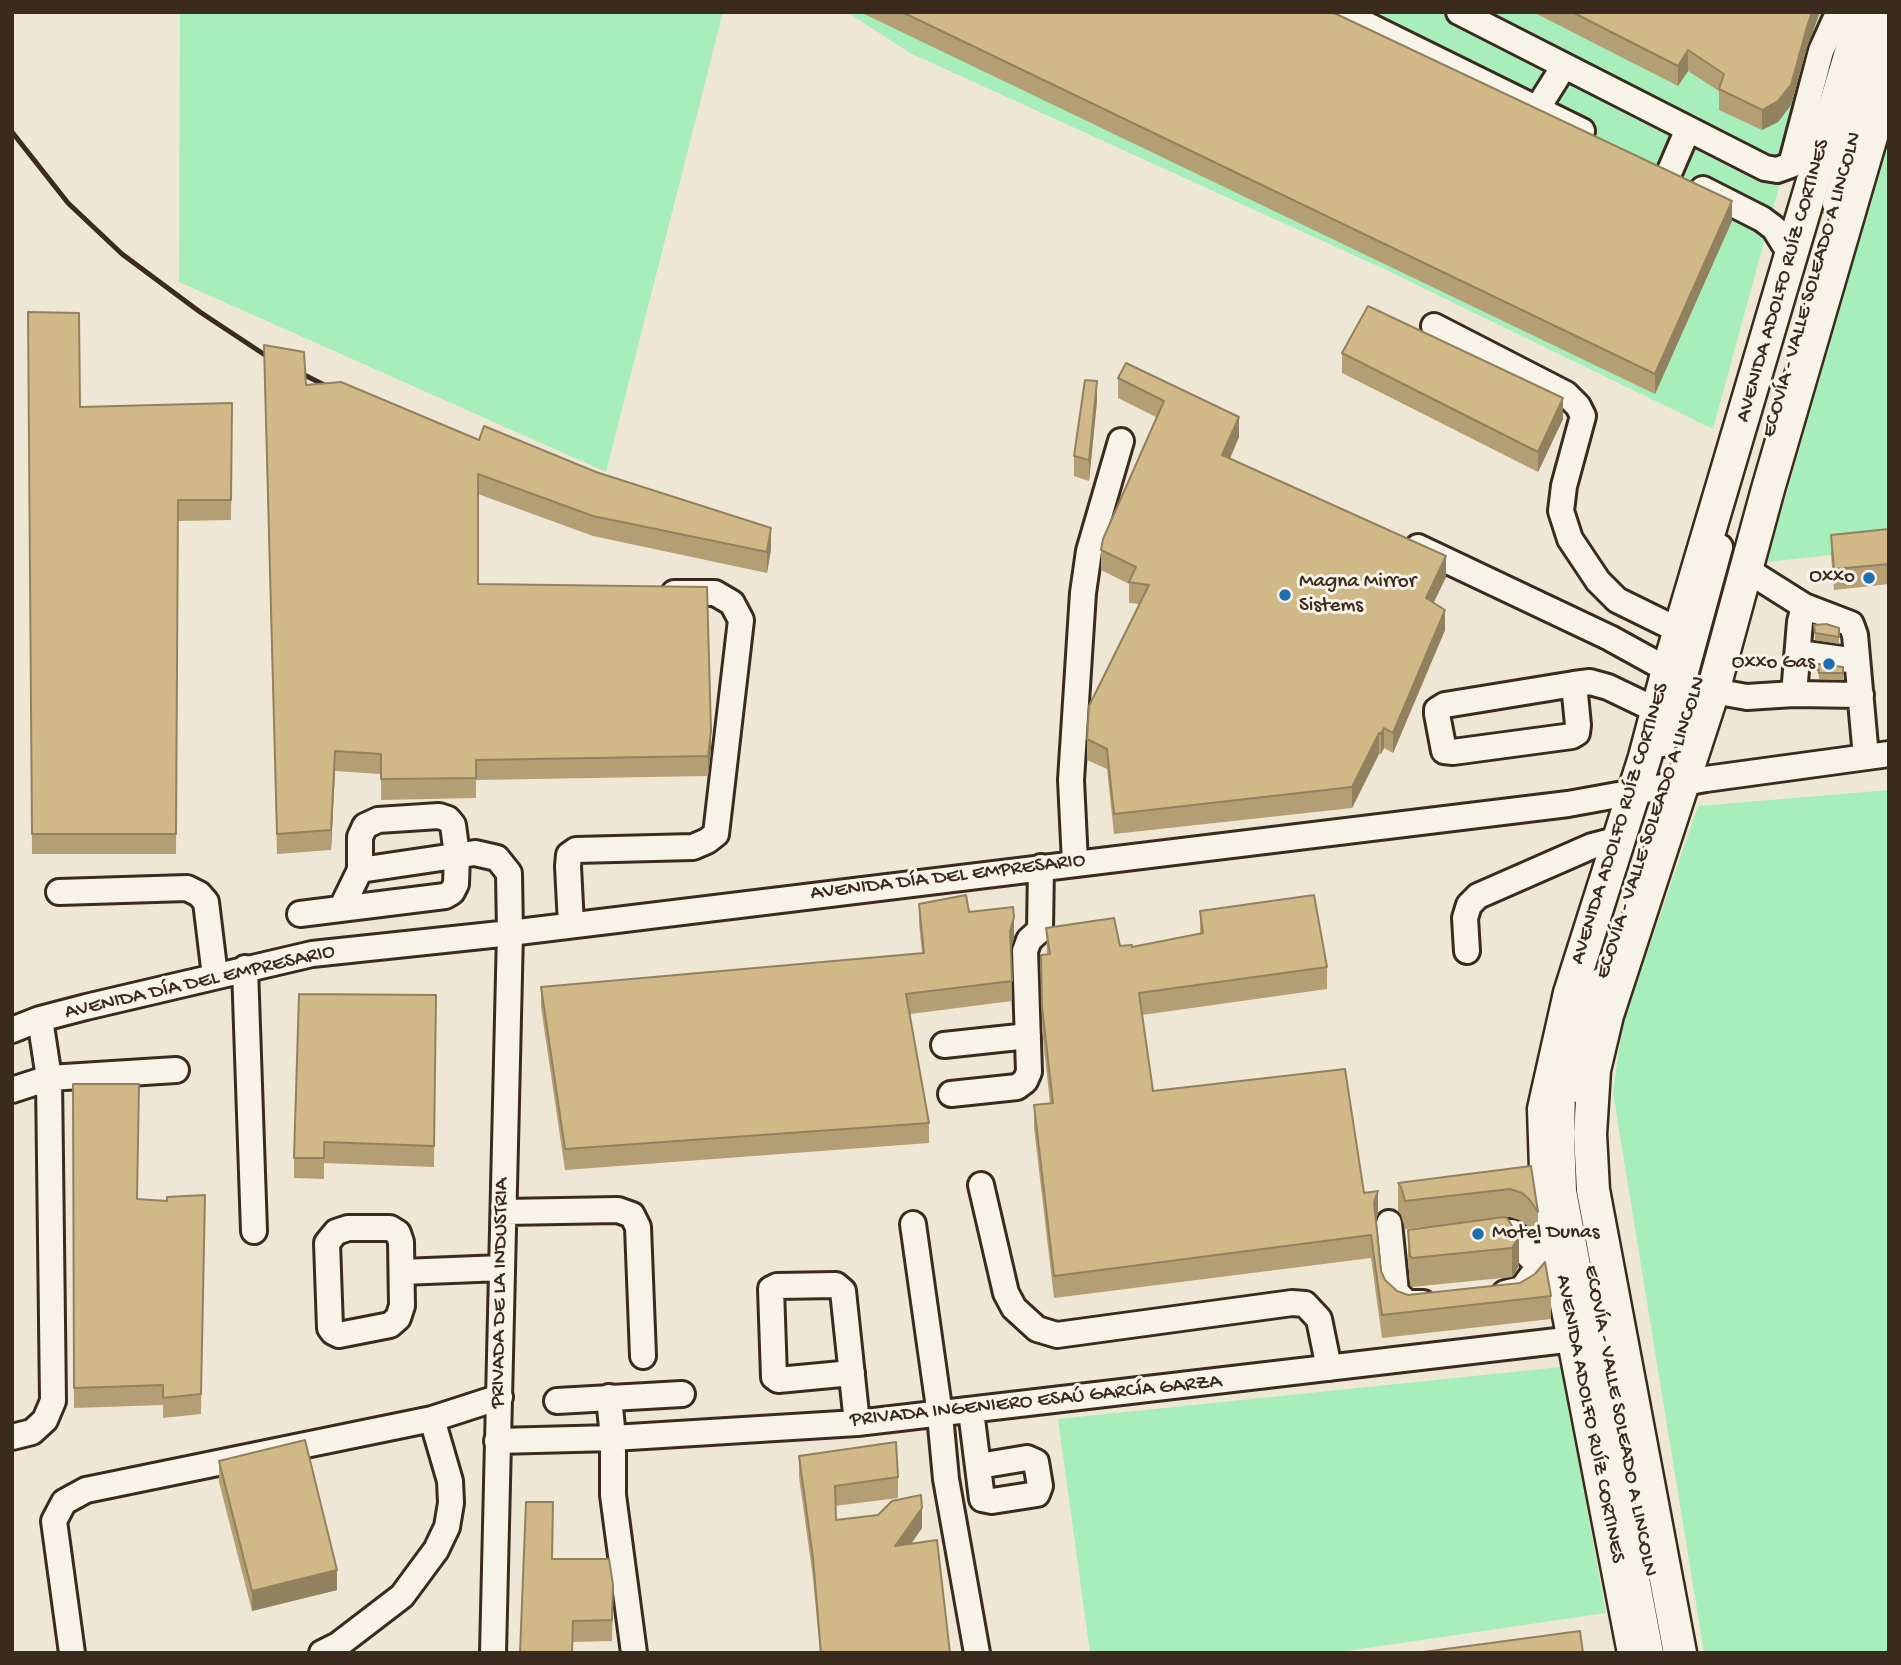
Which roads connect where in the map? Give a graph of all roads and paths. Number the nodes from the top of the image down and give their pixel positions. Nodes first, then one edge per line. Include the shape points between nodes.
1 (1341, 12) edge
2 (1459, 12) edge
3 (1847, 12) edge
4 (1863, 12) edge
5 (1876, 12) edge
6 (1889, 17) edge
7 (1564, 66) junction
8 (1889, 75) edge
9 (1538, 109) junction
10 (1688, 129) junction
11 (1597, 138) edge
12 (1645, 161) edge
13 (1669, 173) junction
14 (1791, 255) junction
15 (1434, 326) dead end
16 (1121, 441) dead end
17 (1418, 547) edge
18 (1747, 570) junction
19 (646, 592) edge
20 (1804, 606) junction
21 (1680, 631) junction
22 (1799, 653) junction
23 (1857, 661) junction
24 (1668, 670) junction
25 (1574, 684) junction
26 (1713, 691) junction
27 (1794, 694) junction
28 (1861, 695) junction
29 (1658, 711) junction
30 (1877, 755) edge
31 (1658, 788) junction
32 (1619, 839) junction
33 (457, 855) junction
34 (1075, 863) junction
35 (1041, 867) junction
36 (360, 870) junction
37 (59, 892) dead end
38 (341, 909) junction
39 (300, 914) dead end
40 (571, 925) junction
41 (510, 933) junction
42 (1467, 951) dead end
43 (245, 968) junction
44 (215, 976) junction
45 (40, 1019) junction
46 (12, 1030) edge
47 (1028, 1036) junction
48 (943, 1045) dead end
49 (176, 1070) dead end
50 (49, 1078) junction
51 (12, 1090) edge
52 (951, 1094) dead end
53 (981, 1185) dead end
54 (503, 1212) junction
55 (913, 1224) dead end
56 (254, 1231) dead end
57 (1472, 1234) edge
58 (1419, 1242) edge
59 (1559, 1261) junction
60 (502, 1268) junction
61 (402, 1272) junction
62 (1488, 1295) edge
63 (1450, 1299) edge
64 (1574, 1339) junction
65 (643, 1356) dead end
66 (1329, 1368) junction
67 (852, 1373) junction
68 (681, 1394) dead end
69 (500, 1396) junction
70 (610, 1397) junction
71 (557, 1401) dead end
72 (971, 1411) junction
73 (940, 1415) junction
74 (432, 1419) junction
75 (857, 1423) junction
76 (12, 1437) edge
77 (613, 1438) junction
78 (497, 1441) junction
79 (979, 1466) dead end
80 (72, 1653) edge
81 (322, 1653) edge
82 (494, 1653) edge
83 (634, 1653) edge
84 (977, 1653) edge
85 (1634, 1653) edge
86 (1651, 1653) edge
87 (1663, 1653) edge
88 (1680, 1653) edge

1 - 9 street
2 - 7 street
3 - 10 street via 1835,20 1821,51 1791,165 1765,168
4 - 14 main road, AVENIDA ADOLFO RUÍZ CORTINES
5 - 31 street via 1684,679
6 - 31 street, ECOVÍA - VALLE SOLEADO A LINCOLN via 1732,575 1699,685
7 - 9 street
7 - 10 street
8 - 18 main road, AVENIDA ADOLFO RUÍZ CORTINES
9 - 11 street
10 - 13 street
12 - 13 street
13 - 14 street via 1762,219 1774,228
14 - 21 main road, AVENIDA ADOLFO RUÍZ CORTINES
15 - 21 street via 1566,394 1578,405 1583,416 1561,512 1570,539 1617,600
16 - 34 street via 1083,593 1070,780
17 - 24 street
18 - 20 street
18 - 26 main road, AVENIDA ADOLFO RUÍZ CORTINES
19 - 40 street via 715,593 732,603 741,620 716,834 693,847 576,850 569,855 568,866
20 - 22 street
20 - 23 street via 1851,624
21 - 24 main road, AVENIDA ADOLFO RUÍZ CORTINES
22 - 23 street
22 - 27 street
23 - 28 street
24 - 29 main road, AVENIDA ADOLFO RUÍZ CORTINES
25 - 25 street via 1440,707 1437,714 1444,751 1572,736 1578,725
25 - 29 street via 1608,687
26 - 27 street via 1747,697
26 - 31 main road, AVENIDA ADOLFO RUÍZ CORTINES
27 - 28 street
28 - 30 street
29 - 31 main road, AVENIDA ADOLFO RUÍZ CORTINES
30 - 31 street, AVENIDA DÍA DEL EMPRESARIO
31 - 32 main road, AVENIDA ADOLFO RUÍZ CORTINES
31 - 34 street, AVENIDA DÍA DEL EMPRESARIO via 1555,805
31 - 86 street via 1569,1049 1562,1135 1564,1191
31 - 87 street, ECOVÍA - VALLE SOLEADO A LINCOLN via 1589,1019 1573,1084 1572,1119 1573,1168
31 - 88 main road, AVENIDA ADOLFO RUÍZ CORTINES via 1594,1070 1590,1134 1593,1190
32 - 42 street via 1592,845 1478,896 1465,918
32 - 59 main road, AVENIDA ADOLFO RUÍZ CORTINES via 1570,993 1544,1109 1546,1169
33 - 36 street, PRIVADA DE LA INDUSTRIA
33 - 36 street via 448,819 378,820 365,826 360,836
33 - 38 street via 456,884 445,896
33 - 41 street, PRIVADA DE LA INDUSTRIA via 497,858 509,873
34 - 35 street, AVENIDA DÍA DEL EMPRESARIO
35 - 40 street, AVENIDA DÍA DEL EMPRESARIO
35 - 47 street via 1040,930 1025,950
36 - 38 street
37 - 44 street via 187,888 199,894 206,902
38 - 39 street
40 - 41 street, AVENIDA DÍA DEL EMPRESARIO
41 - 43 street, AVENIDA DÍA DEL EMPRESARIO via 312,954
41 - 54 street, PRIVADA DE LA INDUSTRIA
43 - 44 street, AVENIDA DÍA DEL EMPRESARIO
43 - 56 street
44 - 45 street, AVENIDA DÍA DEL EMPRESARIO
45 - 46 street, AVENIDA DÍA DEL EMPRESARIO
45 - 50 street
47 - 48 street
47 - 52 street via 1025,1081 1017,1087
49 - 50 street
50 - 51 street
50 - 76 street via 52,1401 45,1420 32,1432
53 - 66 street via 1006,1293 1014,1308 1037,1329 1057,1335 1305,1304 1319,1320
54 - 60 street, PRIVADA DE LA INDUSTRIA
54 - 65 street via 618,1210 632,1214 638,1227
55 - 73 street
57 - 59 street via 1512,1232 1529,1256
58 - 63 street via 1391,1235 1400,1298 1413,1304
59 - 62 street via 1535,1271 1518,1291
59 - 64 main road, AVENIDA ADOLFO RUÍZ CORTINES
60 - 61 street
60 - 69 street, PRIVADA DE LA INDUSTRIA
61 - 61 street via 402,1306 390,1325 340,1335 333,1332 327,1243 336,1232 390,1228 401,1242
64 - 66 street, PRIVADA INGENIERO ESAÚ GARCÍA GARZA
64 - 85 main road, AVENIDA ADOLFO RUÍZ CORTINES
66 - 72 street, PRIVADA INGENIERO ESAÚ GARCÍA GARZA
67 - 67 street via 844,1291 836,1285 771,1289 774,1377
67 - 75 street
68 - 70 street
69 - 74 street
69 - 78 street, PRIVADA DE LA INDUSTRIA
70 - 71 street
70 - 77 street
72 - 73 street, PRIVADA INGENIERO ESAÚ GARCÍA GARZA
72 - 79 street
73 - 75 street, PRIVADA INGENIERO ESAÚ GARCÍA GARZA
73 - 84 street via 946,1479
74 - 80 street via 86,1490 64,1502 54,1521
74 - 81 street via 450,1480 447,1527 402,1597
75 - 77 street, PRIVADA INGENIERO ESAÚ GARCÍA GARZA
77 - 78 street, PRIVADA INGENIERO ESAÚ GARCÍA GARZA
77 - 83 street via 613,1495
78 - 82 street, PRIVADA DE LA INDUSTRIA

